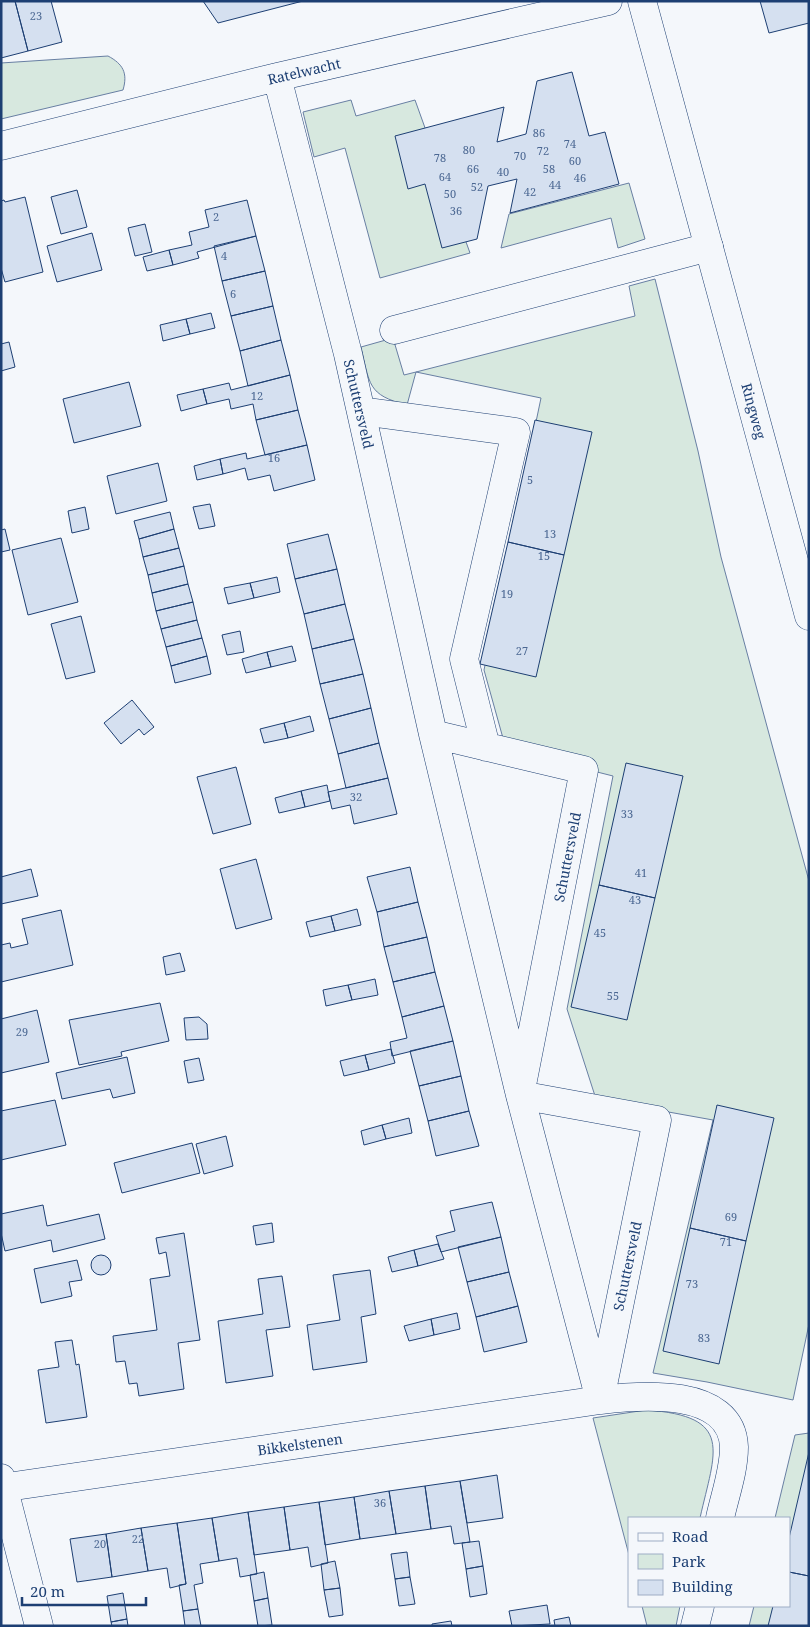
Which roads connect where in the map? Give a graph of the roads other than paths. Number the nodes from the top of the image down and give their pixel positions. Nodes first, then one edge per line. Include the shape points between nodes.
1 (608, 1) edge
2 (642, 1) edge
3 (277, 77) junction
4 (1, 146) edge
5 (709, 247) junction
6 (394, 330) dead end
7 (361, 411) junction
8 (804, 575) edge
9 (809, 616) edge
10 (433, 734) junction
11 (486, 747) junction
12 (520, 1096) junction
13 (600, 1400) junction
14 (2, 1485) edge
15 (720, 1517) edge
16 (700, 1607) edge
17 (39, 1626) edge
18 (695, 1626) edge

1 - 3 street, Ratelwacht
2 - 5 street, Ringweg
3 - 4 street, Ratelwacht
3 - 7 street, Schuttersveld
5 - 6 street
5 - 8 street, Ringweg
7 - 10 street, Schuttersveld
7 - 11 street via 516,432 464,659
8 - 9 street, Ringweg
10 - 11 street, Schuttersveld
10 - 12 street, Schuttersveld
11 - 12 street, Schuttersveld via 584,770
12 - 13 street, Schuttersveld
12 - 13 street, Schuttersveld via 657,1120
13 - 14 street, Bikkelstenen
13 - 15 street via 660,1396 689,1400 721,1415 730,1425 734,1446
14 - 17 street
16 - 18 street

